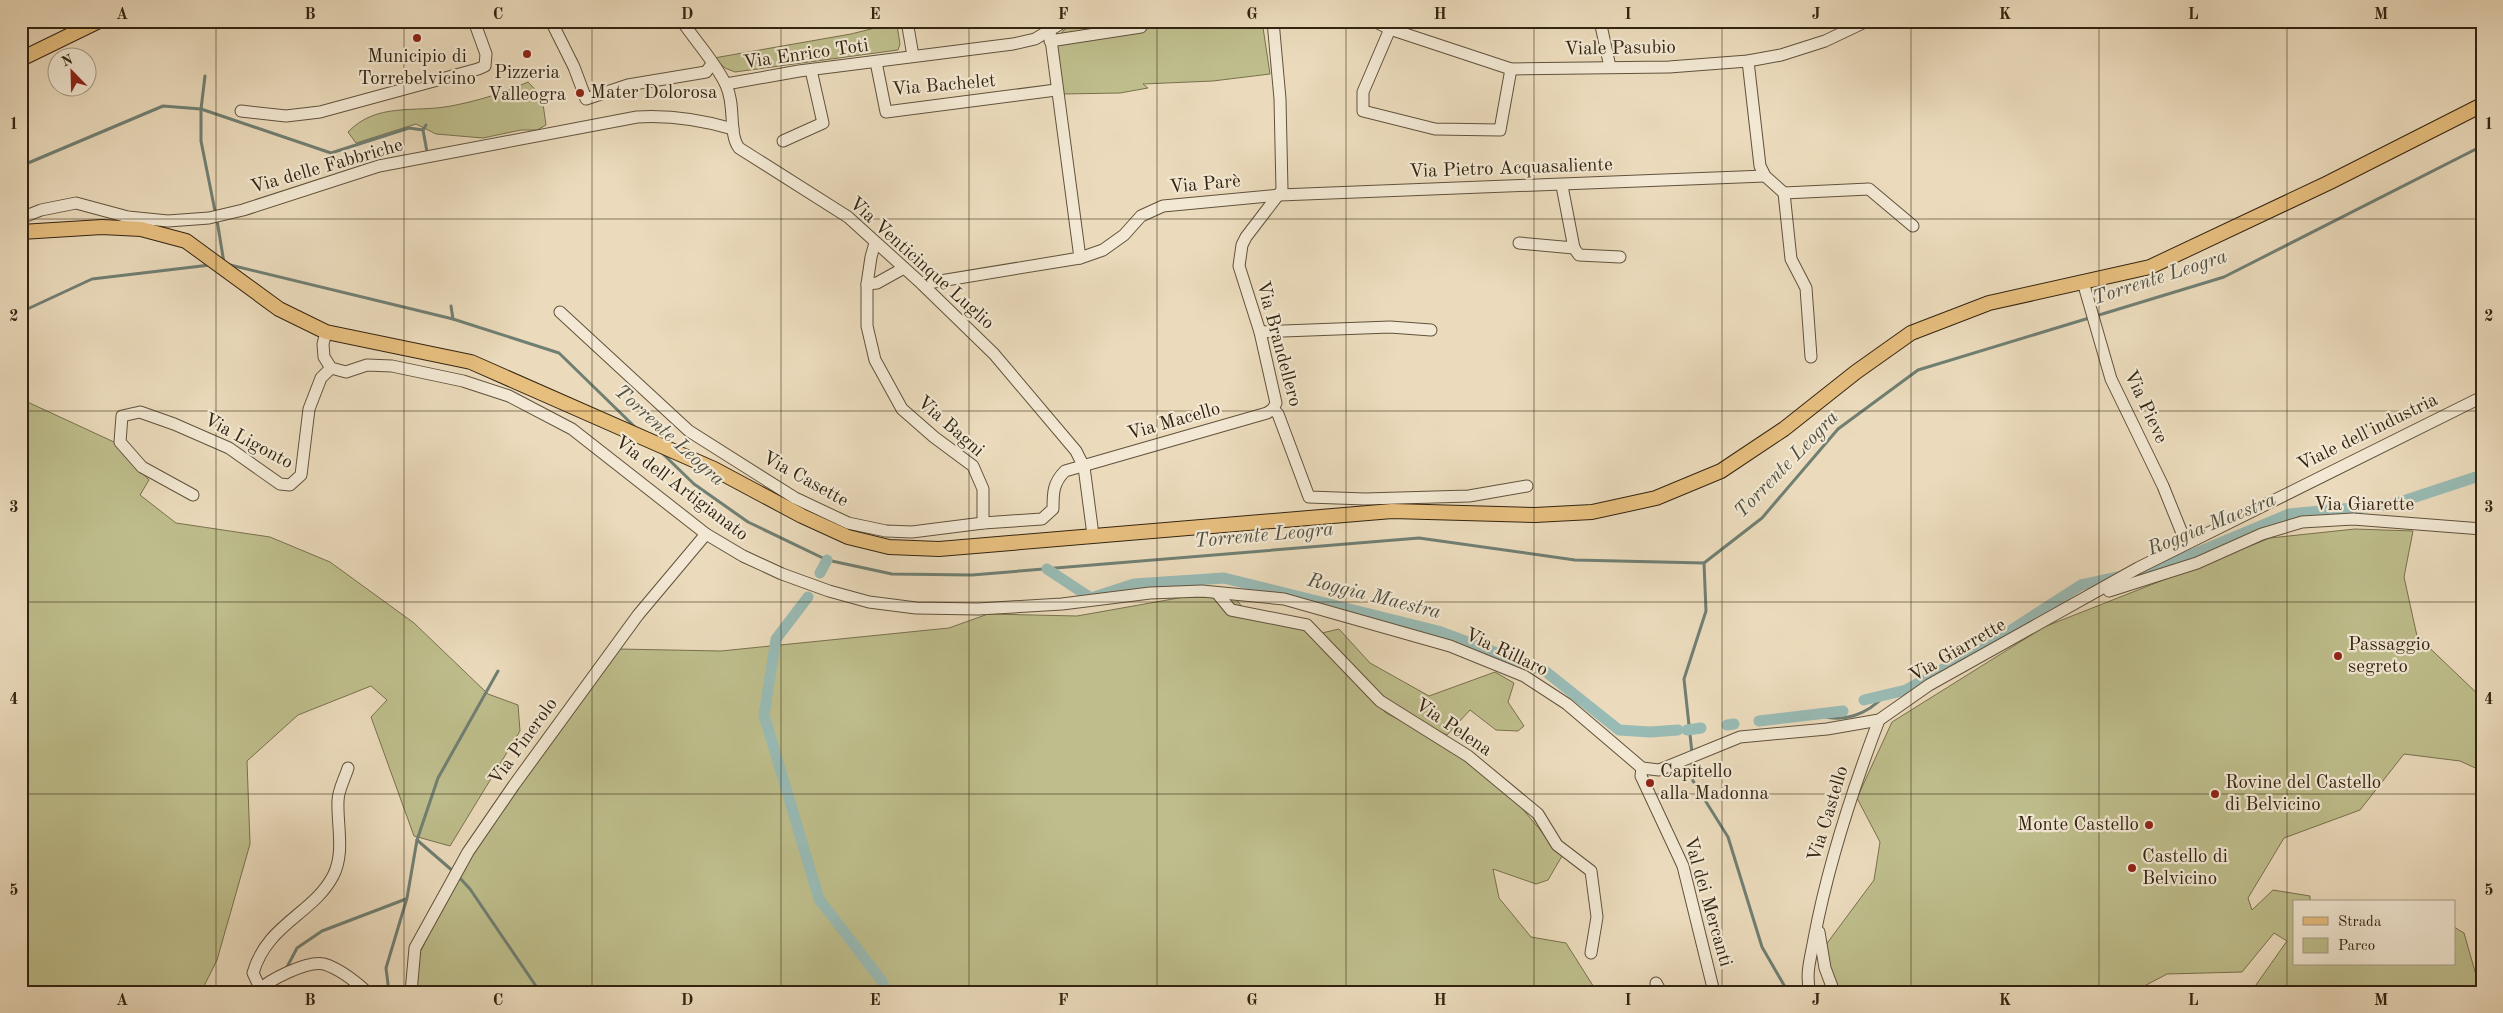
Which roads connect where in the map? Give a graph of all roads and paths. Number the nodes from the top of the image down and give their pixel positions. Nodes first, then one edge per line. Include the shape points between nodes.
1 (474, 21) edge
2 (551, 21) edge
3 (682, 21) edge
4 (907, 21) edge
5 (1065, 21) edge
6 (1273, 21) edge
7 (1374, 21) edge
8 (1600, 21) edge
9 (1867, 21) edge
10 (97, 22) edge
11 (1141, 27) dead end
12 (1390, 29) junction
13 (1050, 37) junction
14 (913, 56) junction
15 (21, 59) edge
16 (1748, 61) junction
17 (876, 62) junction
18 (712, 64) junction
19 (1610, 67) junction
20 (1511, 69) junction
21 (811, 70) junction
22 (726, 84) junction
23 (1056, 90) junction
24 (2482, 105) edge
25 (240, 111) dead end
26 (733, 129) junction
27 (783, 141) dead end
28 (1765, 176) junction
29 (1562, 186) junction
30 (1784, 193) junction
31 (1280, 195) junction
32 (1258, 199) joint
33 (21, 218) edge
34 (1913, 226) dead end
35 (21, 232) edge
36 (1519, 242) dead end
37 (876, 243) junction
38 (1574, 248) junction
39 (1620, 257) dead end
40 (1080, 258) junction
41 (904, 268) junction
42 (2083, 282) junction
43 (867, 284) junction
44 (922, 284) junction
45 (560, 312) dead end
46 (1430, 330) dead end
47 (326, 332) junction
48 (1260, 332) junction
49 (1811, 356) dead end
50 (331, 368) junction
51 (2482, 397) edge
52 (1274, 409) junction
53 (1084, 467) junction
54 (1527, 486) dead end
55 (194, 495) dead end
56 (982, 523) junction
57 (2482, 529) edge
58 (706, 534) junction
59 (1093, 535) junction
60 (2186, 543) junction
61 (1150, 593) joint
62 (1217, 593) junction
63 (2079, 602) junction
64 (2057, 614) joint
65 (1879, 720) junction
66 (348, 768) dead end
67 (1642, 768) junction
68 (1818, 920) junction
69 (1591, 953) dead end
70 (259, 990) edge
71 (367, 992) edge
72 (411, 992) edge
73 (1714, 992) edge
74 (1810, 992) edge
75 (1834, 992) edge

1 - 25 street via 486,54 485,66 478,69 320,112 286,116
2 - 18 street via 586,99 628,85 706,72
3 - 18 street, Via Venticinque Luglio
4 - 14 street
5 - 13 street, Via Enrico Toti
6 - 31 street via 1280,98 1283,182
7 - 12 street, Viale Pasubio
8 - 19 street
9 - 16 street, Viale Pasubio via 1825,41
10 - 15 main road
11 - 13 street
12 - 20 street, Viale Pasubio
12 - 20 street via 1363,92 1363,111 1435,130 1500,130
13 - 14 street, Via Enrico Toti
13 - 23 street
14 - 17 street, Via Enrico Toti
16 - 19 street, Viale Pasubio via 1669,67
16 - 28 street via 1760,166
17 - 21 street, Via Enrico Toti
17 - 23 street, Via Bachelet via 886,112 1020,99
18 - 22 street, Via Venticinque Luglio
19 - 20 street, Viale Pasubio
21 - 22 street, Via Enrico Toti
21 - 27 street via 823,123
22 - 26 street, Via Venticinque Luglio via 733,105
23 - 40 street
24 - 42 main road via 2328,183 2150,267
26 - 33 street, Via delle Fabbriche via 658,116 637,117 379,166 209,218 168,221 128,217 76,203
26 - 37 street, Via Venticinque Luglio via 739,148 848,217
28 - 29 street, Via Pietro Acquasaliente
28 - 30 street
29 - 31 street, Via Pietro Acquasaliente
29 - 38 street
30 - 34 street via 1869,189
30 - 49 street via 1791,259 1806,288
31 - 32 street, Via Pietro Acquasaliente
31 - 48 street, Via Brandellero via 1246,237 1240,256 1242,279
32 - 40 street, Via Parè via 1163,206 1141,216 1124,235 1103,250
35 - 47 main road via 102,226 141,229 186,241 292,316
36 - 38 street
37 - 41 street, Via Venticinque Luglio
37 - 43 street, Via Bagni
38 - 39 street via 1579,255
40 - 44 street, Via Parè
41 - 43 street via 884,280
41 - 44 street, Via Venticinque Luglio
42 - 59 main road via 1989,303 1911,333 1784,429 1721,471 1656,498 1578,513 1392,511
42 - 60 street, Via Pieve via 2111,378 2163,486
43 - 56 street, Via Bagni via 867,326 875,360 902,408 973,466 983,489
44 - 53 street, Via Venticinque Luglio via 994,354 1076,451
45 - 56 street, Via Casette via 689,431 795,498 848,523 886,531 912,532
46 - 48 street via 1390,327
47 - 50 street via 324,357
47 - 59 main road via 470,362 714,469 848,537 889,547 939,549
48 - 52 street, Via Brandellero via 1276,403
50 - 55 street, Via Ligonto via 321,378 312,401 301,475 290,485 280,484 229,448 174,424 140,412 122,416 120,442 142,467
50 - 58 street, Via dell'Artigianato via 346,372 367,365 392,366 463,381 509,396 572,429
51 - 60 street, Viale dell'industria
52 - 53 street, Via Macello via 1267,414
52 - 54 street, Via Brandellero via 1309,497 1469,496
53 - 56 street, Via Casette via 1065,471 1057,479 1053,490 1053,509 1042,519
53 - 59 street, Via Venticinque Luglio
57 - 63 street, Via Giarette via 2353,519 2302,522 2262,534 2197,563
58 - 61 street, Via dell'Artigianato via 782,574 869,602 916,608 978,609 1062,604
58 - 72 street, Via Pinerolo via 638,615 514,785 454,876 415,948
60 - 63 street, Viale dell'industria
61 - 62 street, Via Rillaro
62 - 67 street, Via Rillaro via 1284,600 1450,646 1524,676 1568,704
62 - 69 street, Via Pelena via 1231,610 1307,625 1380,702 1468,756 1538,814 1557,845 1591,870 1597,917
63 - 64 street, Viale dell'industria
64 - 65 street, Via Giarrette via 1929,685
65 - 67 street via 1827,729 1740,737 1659,770
65 - 68 street, Via Castello via 1849,799
66 - 70 street via 338,798 340,858 332,878 283,925 258,956 253,973
67 - 73 street, Val dei Mercanti via 1641,776 1683,866
68 - 74 street, Via Castello via 1807,980
68 - 75 street, Via Castello via 1825,968
70 - 71 street via 276,978 322,963

